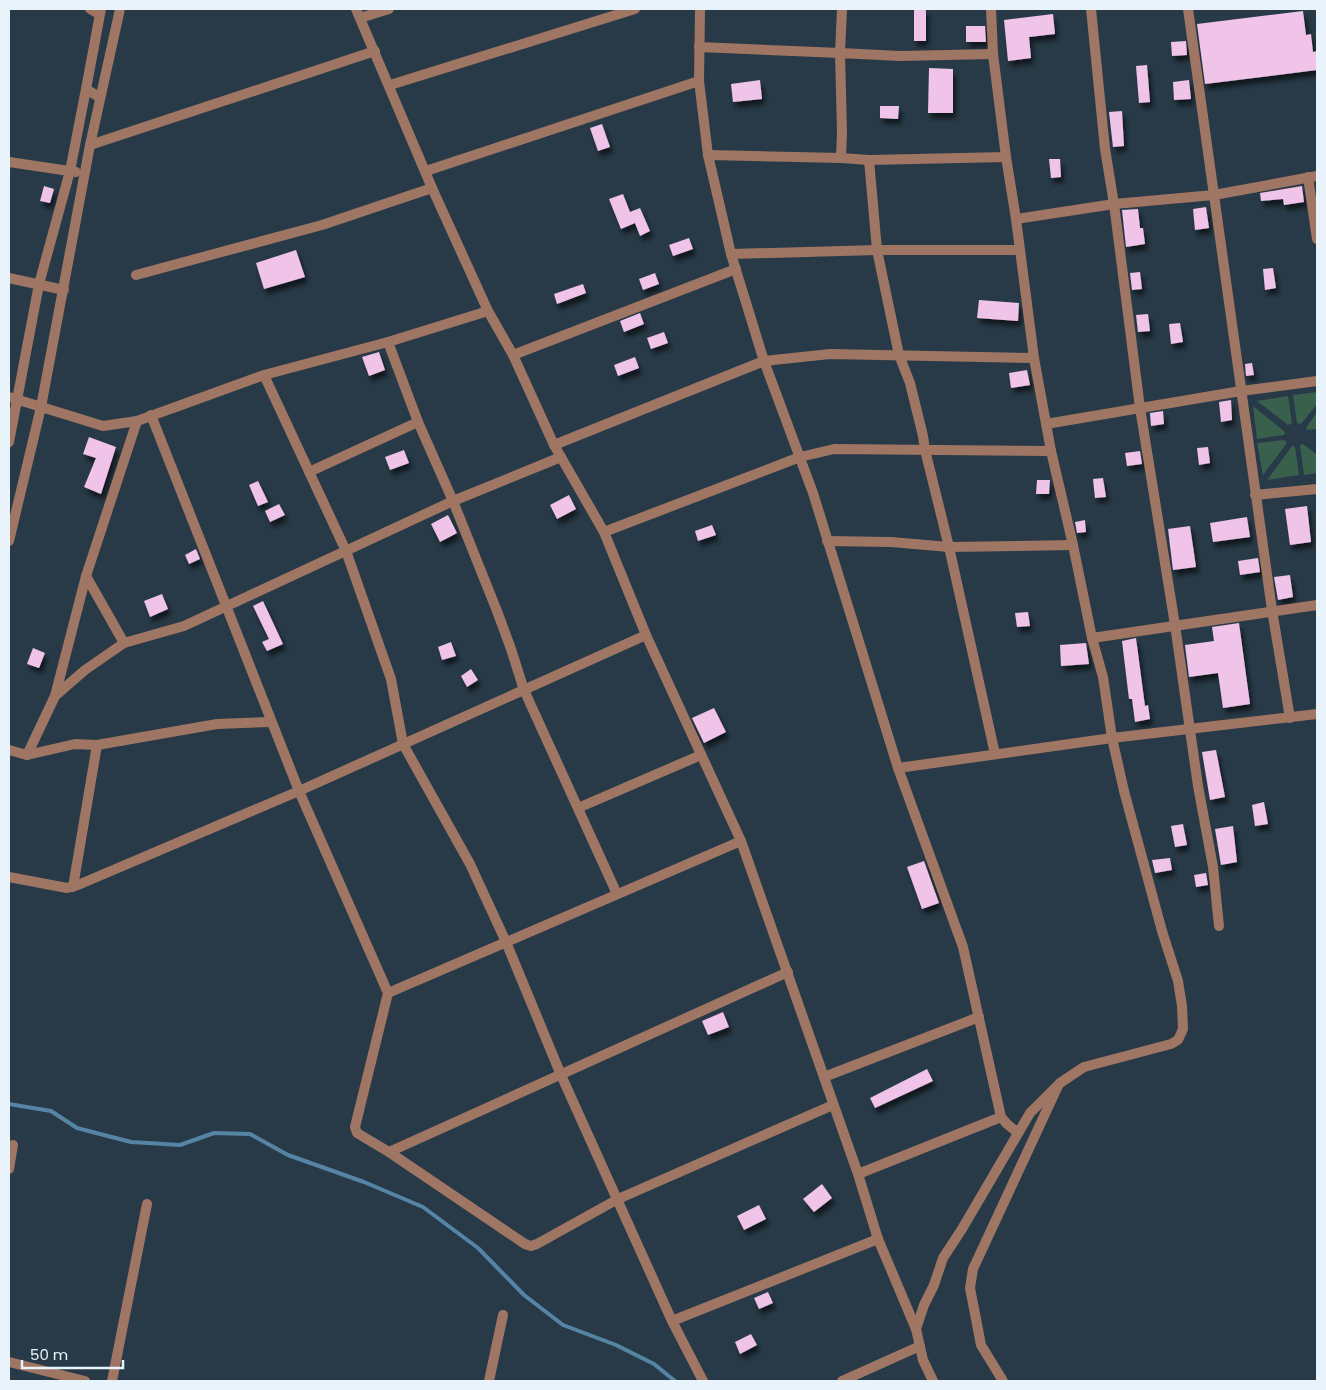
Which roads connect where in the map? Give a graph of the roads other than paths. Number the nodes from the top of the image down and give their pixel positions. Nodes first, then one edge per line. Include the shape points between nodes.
1 (120, 9) edge
2 (389, 9) edge
3 (635, 9) edge
4 (700, 9) edge
5 (842, 9) edge
6 (991, 9) edge
7 (1091, 9) edge
8 (1188, 9) edge
9 (97, 11) edge
10 (358, 13) edge
11 (699, 47) junction
12 (375, 51) junction
13 (840, 53) junction
14 (992, 54) junction
15 (699, 81) junction
16 (390, 85) junction
17 (86, 89) junction
18 (99, 97) junction
19 (90, 145) junction
20 (708, 155) junction
21 (1006, 157) junction
22 (841, 158) junction
23 (869, 160) junction
24 (9, 162) edge
25 (426, 170) junction
26 (70, 171) junction
27 (84, 174) junction
28 (1313, 177) edge
29 (432, 188) junction
30 (1214, 195) junction
31 (1114, 204) junction
32 (1016, 219) junction
33 (1317, 238) edge
34 (877, 250) junction
35 (1020, 250) junction
36 (730, 254) junction
37 (736, 269) junction
38 (136, 275) dead end
39 (9, 278) edge
40 (39, 284) junction
41 (64, 290) junction
42 (488, 311) junction
43 (388, 342) junction
44 (512, 355) junction
45 (899, 355) junction
46 (1034, 358) junction
47 (764, 360) junction
48 (264, 375) junction
49 (1317, 380) edge
50 (1241, 391) junction
51 (13, 398) edge
52 (41, 407) junction
53 (1140, 408) junction
54 (151, 415) junction
55 (137, 421) junction
56 (418, 422) junction
57 (1046, 424) junction
58 (9, 442) edge
59 (554, 445) junction
60 (924, 450) junction
61 (1051, 451) junction
62 (561, 457) junction
63 (800, 457) junction
64 (309, 472) junction
65 (1317, 488) edge
66 (1256, 495) junction
67 (452, 501) junction
68 (11, 523) edge
69 (604, 532) junction
70 (9, 541) edge
71 (828, 541) junction
72 (1073, 546) junction
73 (949, 547) junction
74 (346, 551) junction
75 (86, 576) junction
76 (1317, 604) edge
77 (227, 607) junction
78 (1272, 610) junction
79 (1175, 625) junction
80 (646, 635) junction
81 (1092, 638) junction
82 (124, 643) junction
83 (524, 690) junction
84 (55, 696) junction
85 (1317, 714) edge
86 (1290, 718) junction
87 (270, 722) junction
88 (1191, 728) junction
89 (1112, 738) junction
90 (404, 744) junction
91 (97, 746) junction
92 (9, 750) edge
93 (995, 754) junction
94 (27, 755) junction
95 (701, 755) junction
96 (898, 768) junction
97 (299, 791) junction
98 (578, 808) junction
99 (741, 841) junction
100 (9, 877) edge
101 (73, 887) junction
102 (617, 894) junction
103 (1219, 926) dead end
104 (506, 942) junction
105 (788, 972) junction
106 (388, 993) junction
107 (979, 1017) junction
108 (560, 1075) junction
109 (824, 1077) junction
110 (1060, 1083) junction
111 (833, 1105) junction
112 (1001, 1117) junction
113 (1018, 1133) junction
114 (13, 1144) dead end
115 (388, 1152) junction
116 (9, 1169) edge
117 (858, 1174) junction
118 (618, 1199) junction
119 (148, 1204) dead end
120 (878, 1239) junction
121 (503, 1315) dead end
122 (672, 1321) junction
123 (916, 1329) junction
124 (920, 1346) junction
125 (9, 1362) edge
126 (84, 1381) edge
127 (112, 1381) edge
128 (489, 1381) edge
129 (703, 1381) edge
130 (842, 1381) edge
131 (933, 1381) edge
132 (1003, 1381) edge

1 - 18 street
2 - 10 street
3 - 16 street
4 - 11 street
5 - 13 street
6 - 14 street
7 - 31 street
8 - 30 street
9 - 17 street
10 - 12 street
11 - 13 street
11 - 15 street
12 - 16 street
12 - 19 street
13 - 14 street via 900,56
13 - 22 street
14 - 21 street
15 - 20 street
15 - 25 street
16 - 25 street
17 - 18 street
17 - 26 street
18 - 19 street
19 - 27 street
20 - 22 street
20 - 36 street
21 - 23 street
21 - 32 street
22 - 23 street
23 - 34 street
24 - 26 street
25 - 29 street
26 - 27 street
26 - 40 street
27 - 41 street
28 - 30 street
28 - 33 street
29 - 38 street via 322,225
29 - 42 street
30 - 31 street
30 - 50 street
31 - 32 street
31 - 53 street
32 - 35 street
34 - 35 street
34 - 36 street
34 - 45 street
35 - 46 street
36 - 37 street
37 - 44 street
37 - 47 street
39 - 40 street
40 - 41 street
40 - 51 street
41 - 52 street
42 - 43 street
42 - 44 street
43 - 48 street
43 - 56 street
44 - 59 street
45 - 46 street
45 - 47 street via 830,354
45 - 60 street via 910,383
46 - 57 street
47 - 59 street
47 - 63 street
48 - 54 street
48 - 64 street
49 - 50 street
50 - 53 street
50 - 66 street
51 - 52 street
51 - 58 street
52 - 55 street via 103,426
52 - 68 street
53 - 57 street
53 - 79 street
54 - 55 street
54 - 77 street
55 - 75 street
56 - 64 street
56 - 67 street
57 - 61 street
59 - 62 street
60 - 61 street
60 - 63 street via 834,449
60 - 73 street
61 - 72 street
62 - 67 street
62 - 69 street
63 - 69 street
63 - 71 street
64 - 74 street
65 - 66 street
66 - 78 street
67 - 74 street
67 - 83 street via 512,649
68 - 70 street
69 - 80 street
71 - 73 street
71 - 96 street
72 - 73 street
72 - 81 street
73 - 93 street
74 - 77 street
74 - 90 street via 391,679
75 - 82 street
75 - 84 street
76 - 78 street
77 - 82 street via 184,626
77 - 87 street
78 - 79 street
78 - 86 street
79 - 81 street
79 - 88 street
80 - 83 street
80 - 95 street
81 - 89 street via 1103,677
82 - 84 street
83 - 90 street
83 - 98 street
84 - 94 street
85 - 86 street
86 - 88 street
87 - 91 street via 217,724
87 - 97 street
88 - 89 street
88 - 103 street
89 - 93 street
89 - 110 street via 1135,834 1178,981 1183,1029 1178,1040 1171,1044 1084,1067
90 - 97 street
90 - 104 street via 470,864
91 - 94 street via 75,744
91 - 101 street
92 - 94 street
93 - 96 street
95 - 98 street
95 - 99 street
96 - 107 street via 963,947
97 - 101 street
97 - 106 street
98 - 102 street
99 - 102 street
99 - 105 street
100 - 101 street
102 - 104 street
104 - 106 street
104 - 108 street
105 - 108 street
105 - 109 street
106 - 115 street via 354,1129
107 - 109 street
107 - 112 street
108 - 115 street
108 - 118 street
109 - 111 street
110 - 113 street via 1030,1113
110 - 132 street via 973,1269 970,1288 981,1345
111 - 117 street
111 - 118 street
112 - 113 street
112 - 117 street
113 - 123 street via 943,1258
114 - 116 street
115 - 118 street via 531,1246
117 - 120 street
118 - 122 street
119 - 127 street
120 - 122 street
120 - 123 street
121 - 128 street
122 - 129 street
123 - 124 street
124 - 130 street
124 - 131 street
125 - 126 street

